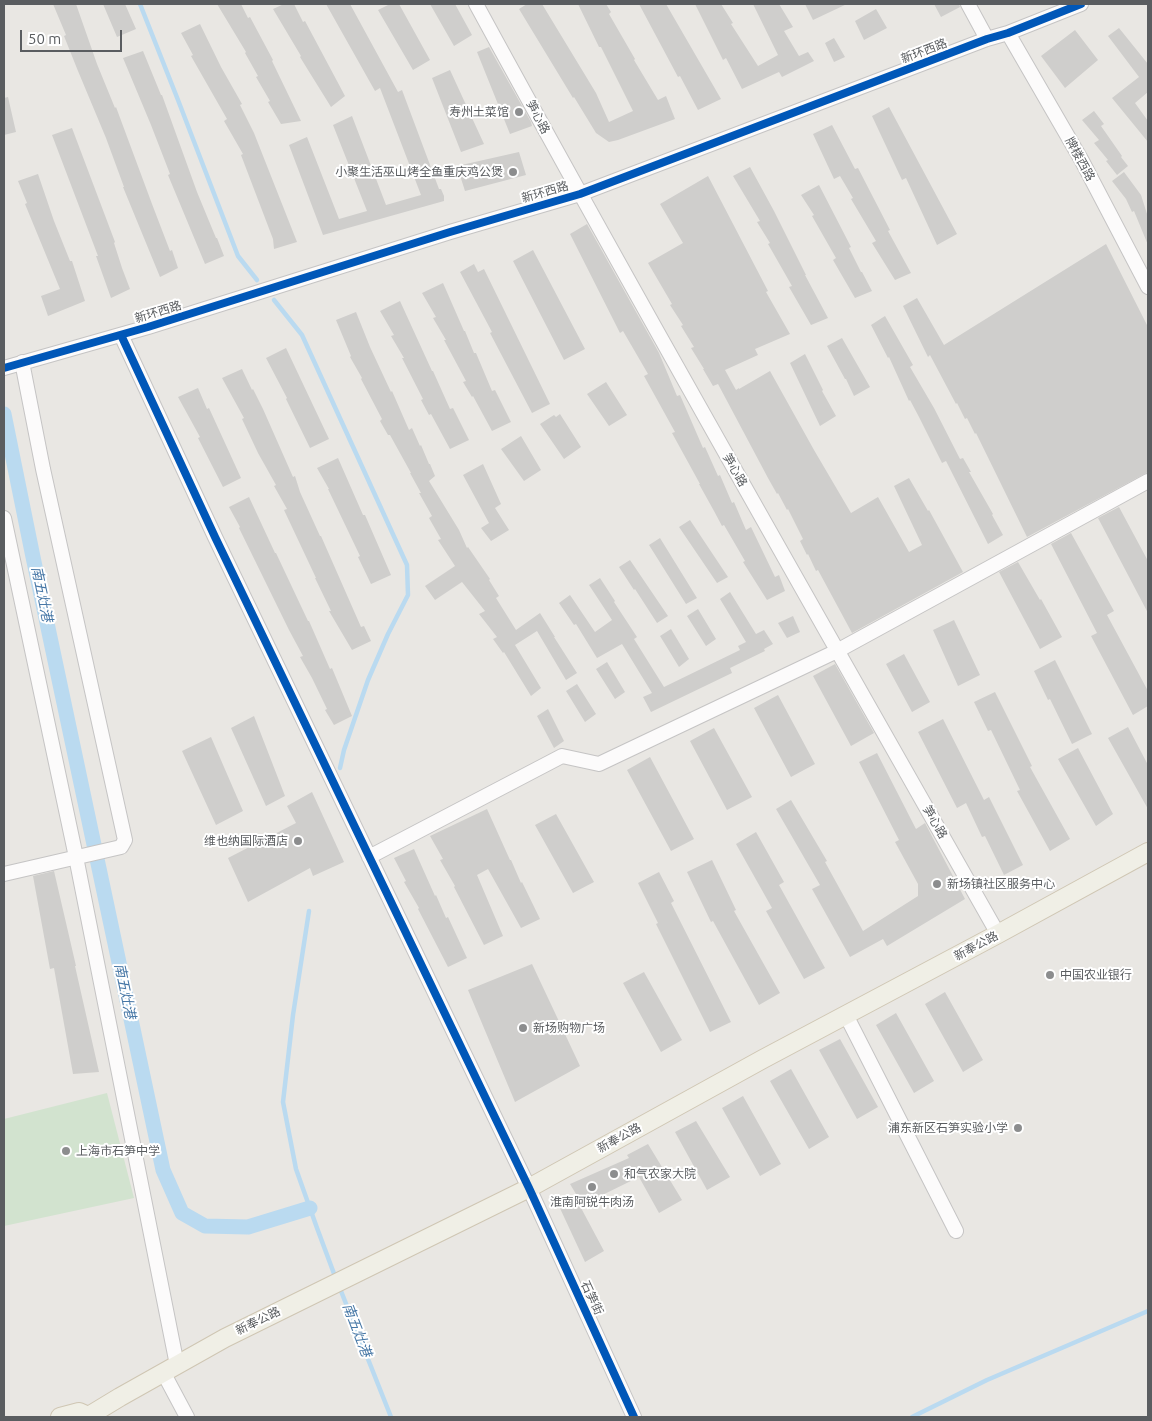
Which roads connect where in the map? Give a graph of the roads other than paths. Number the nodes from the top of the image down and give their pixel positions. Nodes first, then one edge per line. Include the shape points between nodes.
1 (476, 4) edge
2 (968, 4) edge
3 (1081, 4) edge
4 (1008, 34) junction
5 (987, 39) junction
6 (580, 194) junction
7 (1148, 287) edge
8 (121, 335) junction
9 (13, 365) edge
10 (1148, 481) edge
11 (4, 518) edge
12 (837, 651) junction
13 (1148, 852) edge
14 (76, 857) junction
15 (369, 857) junction
16 (4, 874) edge
17 (998, 934) junction
18 (846, 1016) junction
19 (529, 1188) junction
20 (956, 1231) dead end
21 (170, 1369) junction
22 (60, 1417) edge
23 (88, 1417) edge
24 (187, 1417) edge
25 (634, 1417) edge

1 - 6 street, 笋心路
2 - 5 street
3 - 4 street, 新环西路
4 - 5 street, 新环西路
4 - 7 street, 牌楼西路 via 1082,161
5 - 6 street, 新环西路
6 - 8 street, 新环西路
6 - 12 street, 笋心路
8 - 9 street, 新环西路
8 - 15 street, 石笋街 via 214,537
9 - 14 street via 42,469 126,840 121,847
10 - 12 street
11 - 14 street
12 - 15 street via 599,764 562,756
12 - 17 street, 笋心路
13 - 17 main road, 新奉公路
14 - 16 street
14 - 21 street
15 - 19 street, 石笋街
17 - 18 main road, 新奉公路
18 - 19 main road, 新奉公路
18 - 20 street
19 - 21 main road, 新奉公路 via 225,1338
19 - 25 street, 石笋街
21 - 23 main road, 新奉公路
21 - 24 street
22 - 23 main road via 79,1412

